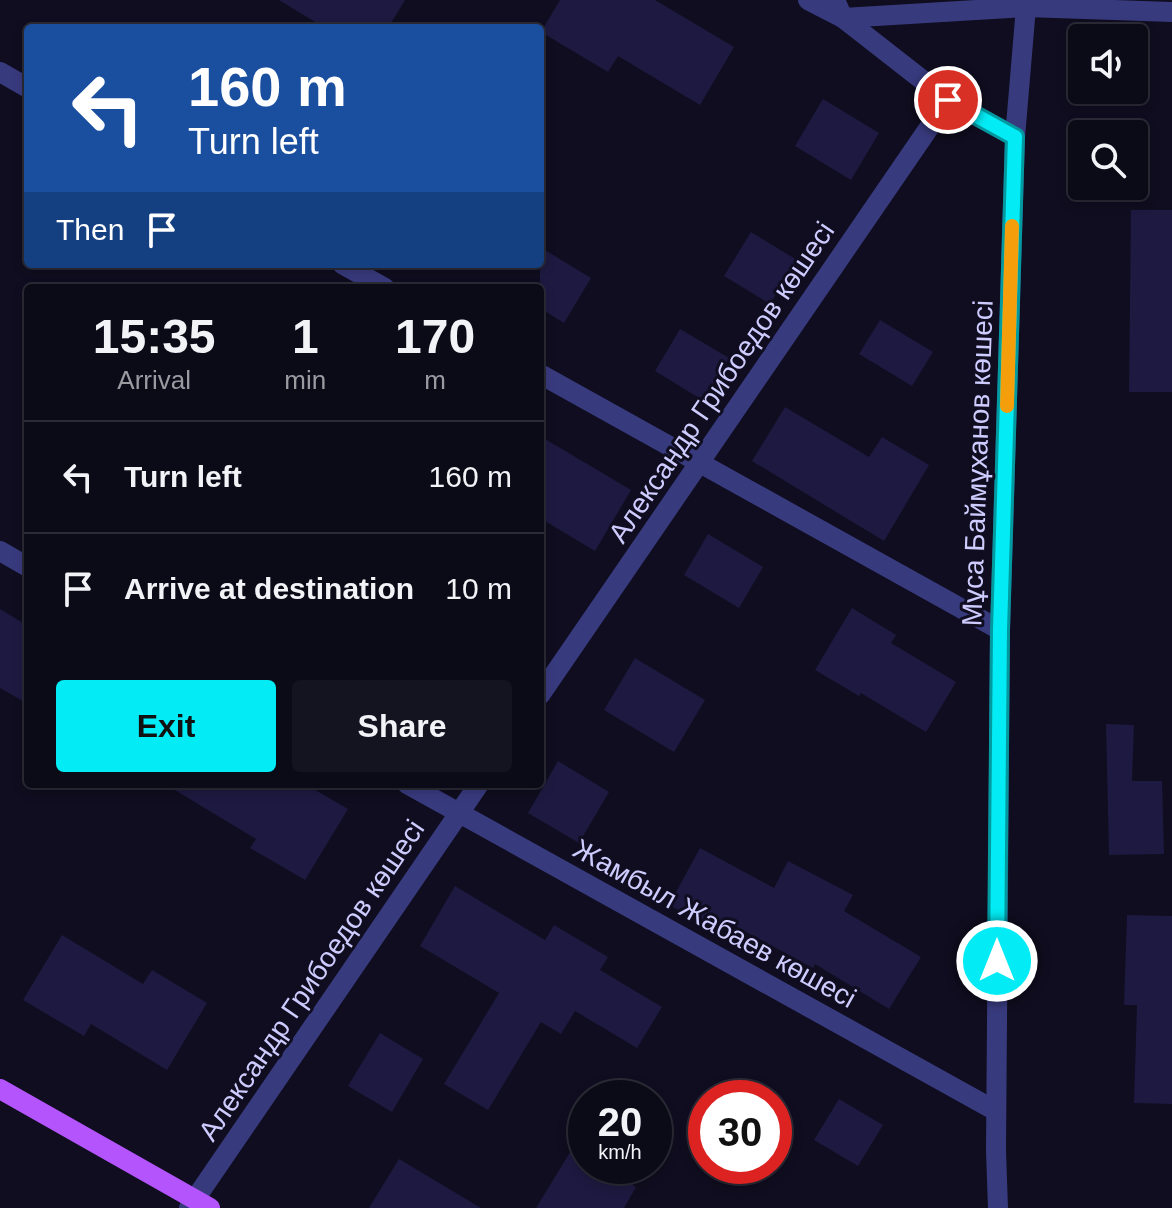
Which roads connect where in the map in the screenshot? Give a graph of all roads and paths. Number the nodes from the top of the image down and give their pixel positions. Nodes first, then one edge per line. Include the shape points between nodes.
1 (808, 0) edge
2 (1026, 7) junction
3 (839, 9) edge
4 (1172, 12) edge
5 (0, 72) edge
6 (24, 86) edge
7 (948, 100) junction
8 (1015, 137) junction
9 (349, 268) edge
10 (378, 284) edge
11 (544, 376) edge
12 (699, 463) junction
13 (0, 551) edge
14 (24, 565) edge
15 (1000, 630) junction
16 (544, 689) edge
17 (414, 788) edge
18 (476, 788) edge
19 (459, 814) junction
20 (0, 1089) edge
21 (996, 1111) junction
22 (996, 1151) junction
23 (198, 1205) edge
24 (983, 1208) edge
25 (998, 1208) edge

1 - 3 street
2 - 3 street
2 - 4 street
2 - 8 street, Мұса Баймұханов көшесі
3 - 7 street
5 - 6 street
7 - 8 street
7 - 12 street, Александр Грибоедов көшесі
8 - 15 street, Мұса Баймұханов көшесі
9 - 10 street
11 - 12 street
12 - 15 street
12 - 16 street, Александр Грибоедов көшесі
13 - 14 street
15 - 21 street, Мұса Баймұханов көшесі
17 - 19 street, Жамбыл Жабаев көшесі
18 - 19 street, Александр Грибоедов көшесі
19 - 21 street, Жамбыл Жабаев көшесі
19 - 23 street, Александр Грибоедов көшесі
20 - 23 main road
21 - 22 street, Мұса Баймұханов көшесі
22 - 24 street
22 - 25 street, Мұса Баймұханов көшесі

